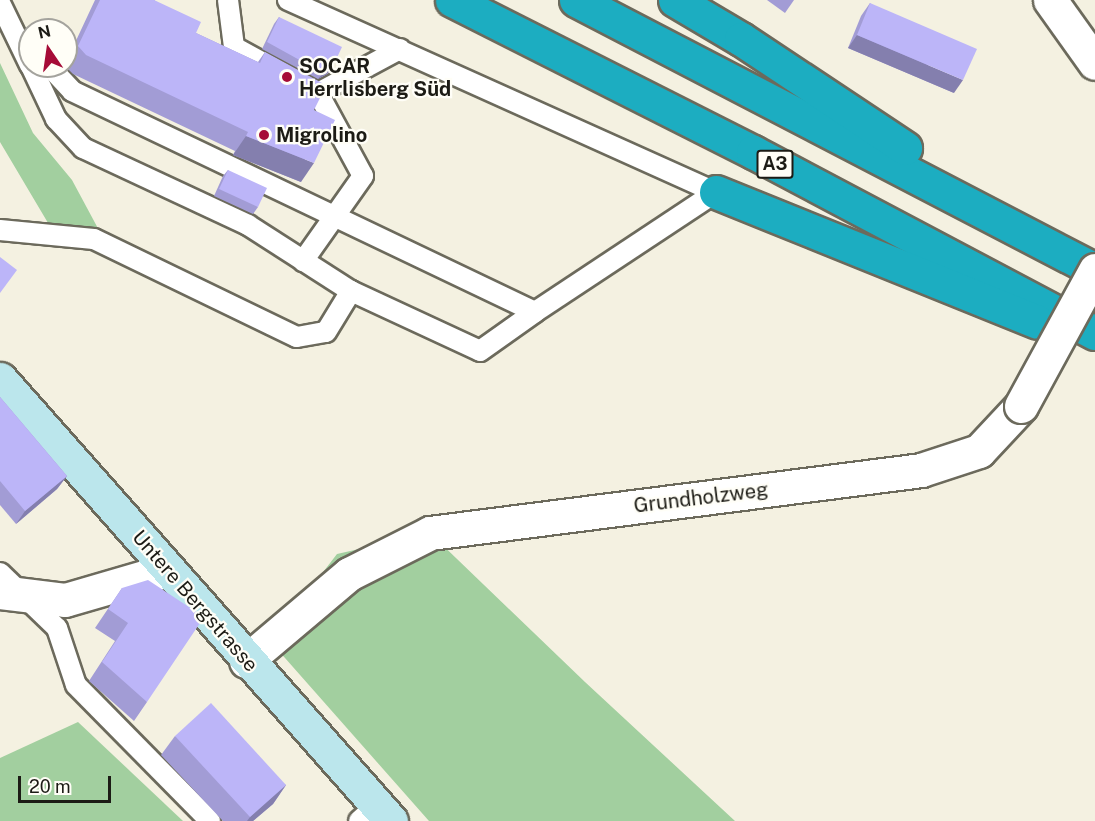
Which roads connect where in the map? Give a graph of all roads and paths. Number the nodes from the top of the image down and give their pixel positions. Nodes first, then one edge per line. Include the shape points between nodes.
1 (11, 0) edge
2 (228, 0) edge
3 (288, 0) edge
4 (452, 0) edge
5 (576, 0) edge
6 (675, 0) edge
7 (1050, 0) edge
8 (0, 3) edge
9 (20, 18) edge
10 (18, 40) edge
11 (400, 49) junction
12 (1095, 63) edge
13 (36, 78) edge
14 (60, 78) edge
15 (318, 93) junction
16 (717, 192) junction
17 (333, 216) junction
18 (0, 230) edge
19 (1049, 244) junction
20 (303, 261) junction
21 (1095, 270) edge
22 (351, 291) junction
23 (535, 312) junction
24 (1095, 333) edge
25 (1095, 346) edge
26 (0, 379) edge
27 (168, 570) junction
28 (7, 586) edge
29 (246, 661) junction
30 (375, 815) edge
31 (210, 821) edge

1 - 9 lane
2 - 15 lane via 234,47
3 - 11 lane
4 - 24 highway, A3 via 753,152
5 - 19 highway
6 - 19 highway via 741,39
7 - 12 street
8 - 10 lane
11 - 15 lane
11 - 16 lane
13 - 20 lane via 56,119 83,148 248,225
14 - 17 lane via 72,91
15 - 17 lane via 363,176
16 - 23 lane
16 - 25 highway
17 - 20 lane
17 - 23 lane
18 - 22 lane via 94,239 297,337 326,332
19 - 21 highway
20 - 22 lane
21 - 29 street, Grundholzweg, bridge via 1021,406 979,451 921,470 430,533 349,574
22 - 23 lane via 480,351
26 - 27 main road, Untere Bergstrasse
27 - 28 street via 64,600
27 - 29 main road, Untere Bergstrasse
28 - 31 lane via 57,628 76,686
29 - 30 main road, Untere Bergstrasse

